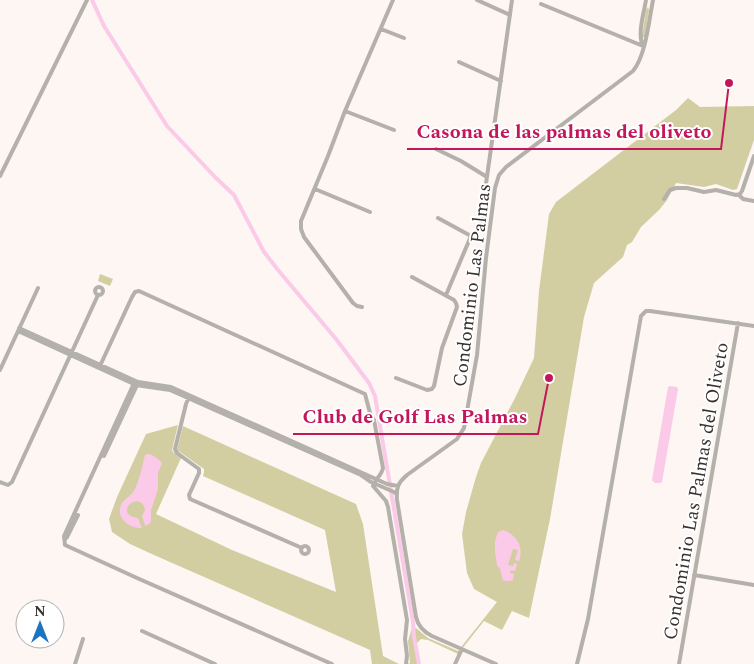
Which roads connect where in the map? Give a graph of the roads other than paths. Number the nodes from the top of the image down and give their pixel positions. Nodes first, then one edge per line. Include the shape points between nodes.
1 (87, 0) edge
2 (393, 0) edge
3 (477, 0) edge
4 (512, 0) edge
5 (646, 0) edge
6 (653, 0) edge
7 (541, 4) dead end
8 (510, 15) junction
9 (381, 29) junction
10 (404, 38) dead end
11 (643, 46) junction
12 (459, 62) dead end
13 (501, 82) junction
14 (346, 111) junction
15 (394, 130) dead end
16 (436, 149) dead end
17 (754, 156) edge
18 (0, 176) edge
19 (487, 177) junction
20 (315, 189) junction
21 (739, 195) junction
22 (664, 199) dead end
23 (754, 201) edge
24 (370, 212) dead end
25 (438, 218) dead end
26 (471, 236) junction
27 (412, 277) dead end
28 (38, 288) dead end
29 (98, 295) dead end
30 (446, 295) junction
31 (362, 307) dead end
32 (738, 323) junction
33 (754, 326) edge
34 (18, 329) junction
35 (70, 353) junction
36 (100, 366) junction
37 (0, 370) edge
38 (396, 378) dead end
39 (136, 383) junction
40 (189, 397) junction
41 (377, 479) junction
42 (0, 482) edge
43 (374, 483) junction
44 (398, 486) junction
45 (397, 494) junction
46 (302, 548) dead end
47 (694, 575) junction
48 (754, 585) edge
49 (142, 631) dead end
50 (83, 639) dead end
51 (462, 649) junction
52 (75, 664) edge
53 (215, 664) edge
54 (332, 664) edge
55 (406, 664) edge
56 (455, 664) edge
57 (496, 664) edge
58 (577, 664) edge
59 (679, 664) edge

1 - 18 street
2 - 9 street
3 - 8 street
4 - 8 street
5 - 11 street, Condominio Las Palmas via 640,33
6 - 11 street, Condominio Las Palmas
7 - 11 street
8 - 13 street
9 - 10 street
9 - 14 street
11 - 44 street, Condominio Las Palmas via 639,62 630,74 499,175 464,428 457,438 407,475
12 - 13 street
13 - 19 street
14 - 15 street
14 - 20 street
16 - 19 street
17 - 21 street
19 - 26 street via 480,226
20 - 24 street
20 - 31 street via 302,218 303,234 353,303
21 - 22 street via 676,188 670,190
21 - 23 street
25 - 26 street
26 - 30 street
27 - 30 street
28 - 34 street
29 - 35 street
30 - 38 street via 457,306 440,352 433,388 427,390
32 - 33 street
32 - 47 street, Condominio Las Palmas del Oliveto
32 - 58 street via 650,311 641,316 588,619
34 - 35 street
34 - 37 street
35 - 36 street
35 - 42 street via 12,482 8,485
36 - 39 street
36 - 41 street via 134,292 139,291 365,394 374,420 383,468
39 - 40 street
39 - 54 street via 64,536 64,544
40 - 41 street
40 - 43 street
40 - 46 street via 175,449 199,469 190,499
41 - 43 street
41 - 44 street
43 - 45 street
43 - 55 street via 373,487 388,507 407,620
44 - 45 street
45 - 51 street via 418,623 428,634
47 - 48 street
47 - 59 street, Condominio Las Palmas del Oliveto
49 - 53 street
50 - 52 street
51 - 56 street
51 - 57 street

